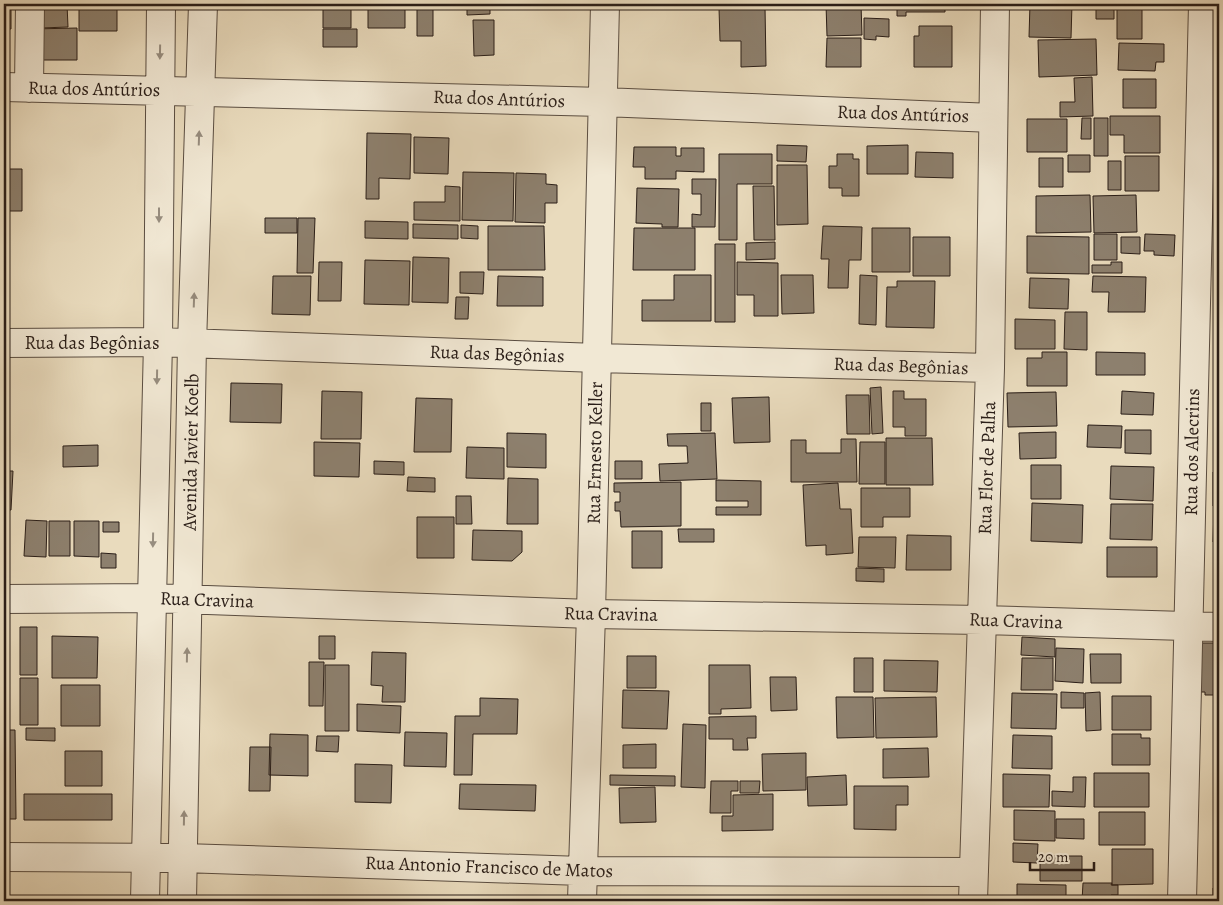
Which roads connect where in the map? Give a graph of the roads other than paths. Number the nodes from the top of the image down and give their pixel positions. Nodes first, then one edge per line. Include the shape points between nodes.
1 (30, 4) edge
2 (161, 4) edge
3 (203, 4) edge
4 (605, 4) edge
5 (995, 4) edge
6 (1203, 4) edge
7 (16, 87) edge
8 (160, 90) junction
9 (200, 91) junction
10 (603, 102) junction
11 (993, 118) junction
12 (158, 342) junction
13 (4, 343) edge
14 (192, 344) junction
15 (597, 358) junction
16 (990, 368) junction
17 (152, 598) junction
18 (4, 599) edge
19 (188, 600) junction
20 (592, 614) junction
21 (982, 620) junction
22 (1188, 626) junction
23 (1219, 627) edge
24 (4, 857) edge
25 (146, 857) junction
26 (183, 858) junction
27 (582, 870) junction
28 (974, 872) junction
29 (146, 901) edge
30 (182, 901) edge
31 (582, 901) edge
32 (973, 901) edge
33 (1182, 901) edge

1 - 7 street
2 -> 8 street, Avenida Javier Koelb
3 - 9 street, Avenida Javier Koelb
4 - 10 street, Rua Ernesto Keller
5 - 11 street, Rua Flor de Palha
6 - 22 street, Rua dos Alecrins
7 - 8 street, Rua dos Antúrios
8 - 9 street, Rua dos Antúrios
8 -> 12 street, Avenida Javier Koelb
9 - 10 street, Rua dos Antúrios
14 -> 9 street, Avenida Javier Koelb
10 - 11 street, Rua dos Antúrios
10 - 15 street, Rua Ernesto Keller
11 - 16 street, Rua Flor de Palha
12 - 13 street, Rua das Begônias
12 - 14 street, Rua das Begônias
12 -> 17 street, Avenida Javier Koelb
14 - 15 street, Rua das Begônias
14 - 19 street, Avenida Javier Koelb
15 - 16 street, Rua das Begônias
15 - 20 street, Rua Ernesto Keller
16 - 21 street, Rua Flor de Palha
17 - 18 street, Rua Cravina
17 - 19 street, Rua Cravina
17 - 25 street, Avenida Javier Koelb
19 - 20 street, Rua Cravina
26 -> 19 street, Avenida Javier Koelb
20 - 21 street, Rua Cravina
20 - 27 street, Rua Ernesto Keller
21 - 22 street, Rua Cravina
21 - 28 street, Rua Flor de Palha
22 - 23 street, Rua Cravina
22 - 33 street, Rua dos Alecrins
24 - 25 street, Rua Antonio Francisco de Matos
25 - 26 street, Rua Antonio Francisco de Matos
25 - 29 street, Avenida Javier Koelb
26 - 27 street, Rua Antonio Francisco de Matos
26 - 30 street, Avenida Javier Koelb
27 - 28 street, Rua Antonio Francisco de Matos
27 - 31 street, Rua Ernesto Keller
28 - 32 street, Rua Flor de Palha

